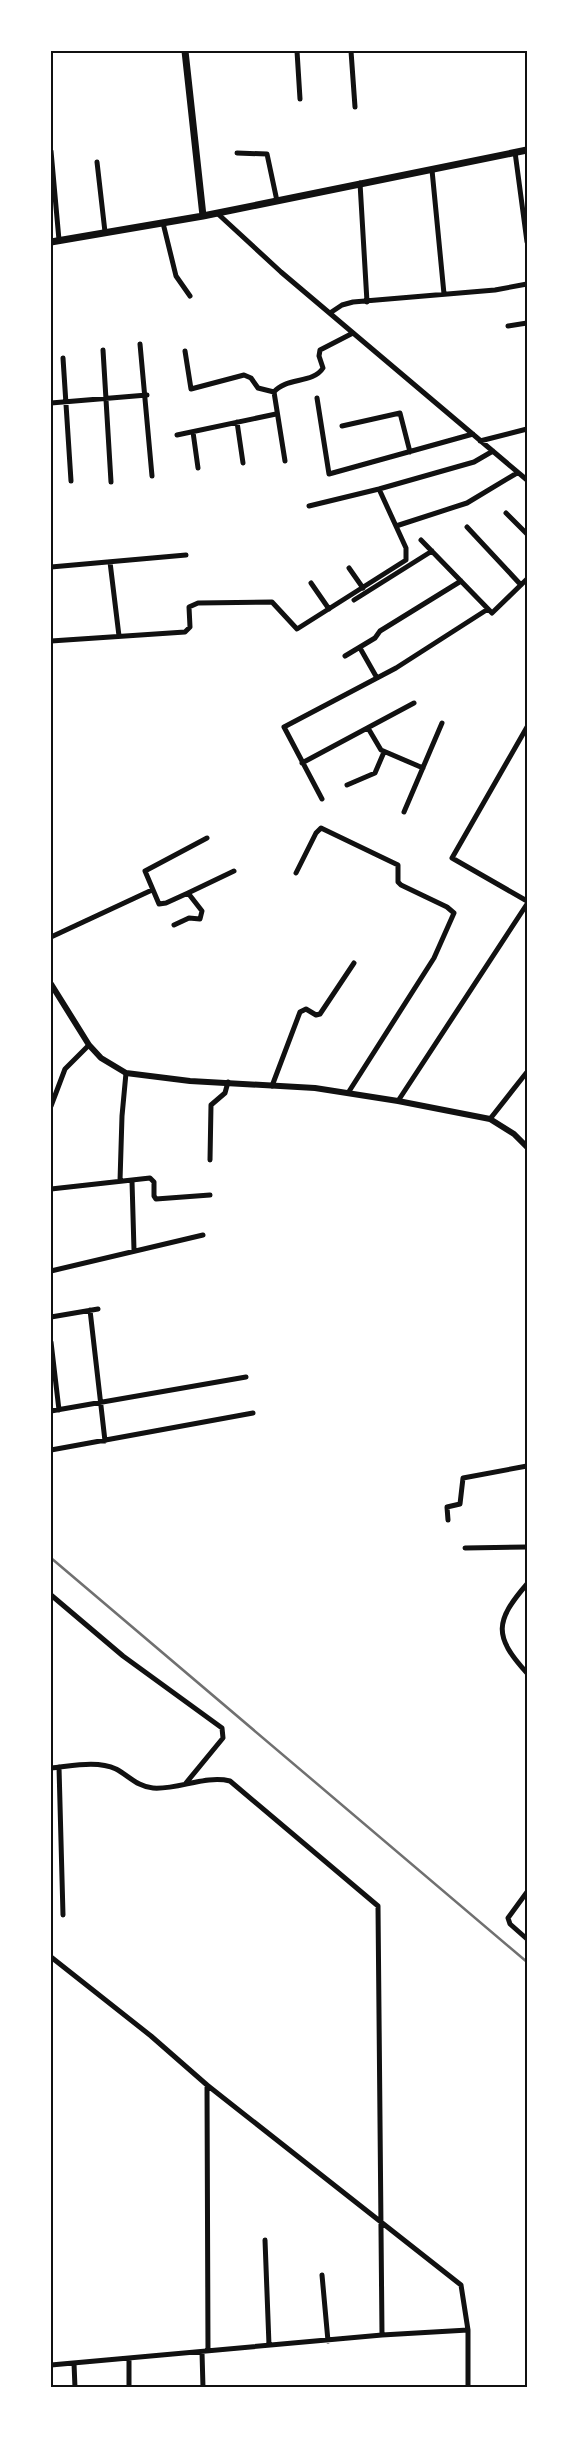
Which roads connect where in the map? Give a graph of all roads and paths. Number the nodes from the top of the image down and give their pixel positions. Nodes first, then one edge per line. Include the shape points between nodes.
1 (185, 51) edge
2 (297, 51) edge
3 (352, 51) edge
4 (300, 99) dead end
5 (356, 107) dead end
6 (527, 150) edge
7 (51, 151) edge
8 (516, 152) junction
9 (237, 153) dead end
10 (96, 162) dead end
11 (432, 170) junction
12 (360, 183) junction
13 (276, 201) junction
14 (217, 213) junction
15 (204, 216) junction
16 (163, 223) junction
17 (105, 232) junction
18 (59, 240) junction
19 (51, 242) edge
20 (527, 242) edge
21 (527, 284) edge
22 (444, 294) junction
23 (190, 296) dead end
24 (367, 302) junction
25 (330, 313) junction
26 (527, 323) edge
27 (508, 326) dead end
28 (354, 334) junction
29 (140, 344) dead end
30 (103, 350) dead end
31 (185, 351) dead end
32 (63, 358) dead end
33 (274, 392) junction
34 (147, 395) junction
35 (108, 398) junction
36 (317, 398) dead end
37 (66, 402) junction
38 (51, 403) edge
39 (276, 414) junction
40 (237, 422) junction
41 (342, 426) dead end
42 (527, 429) edge
43 (193, 432) junction
44 (473, 434) junction
45 (177, 435) dead end
46 (480, 441) junction
47 (493, 451) junction
48 (410, 452) junction
49 (285, 461) dead end
50 (242, 463) dead end
51 (198, 468) dead end
52 (517, 473) junction
53 (152, 476) dead end
54 (527, 480) edge
55 (71, 481) dead end
56 (111, 482) dead end
57 (379, 489) junction
58 (309, 506) dead end
59 (506, 512) dead end
60 (396, 526) junction
61 (467, 527) dead end
62 (527, 534) edge
63 (421, 540) dead end
64 (432, 551) junction
65 (186, 555) dead end
66 (110, 562) junction
67 (51, 567) edge
68 (349, 568) dead end
69 (527, 579) edge
70 (462, 581) junction
71 (311, 583) dead end
72 (521, 585) junction
73 (363, 588) junction
74 (354, 600) dead end
75 (488, 609) junction
76 (329, 610) junction
77 (118, 636) junction
78 (51, 641) edge
79 (360, 648) junction
80 (345, 656) dead end
81 (377, 678) junction
82 (414, 703) dead end
83 (442, 723) dead end
84 (368, 728) junction
85 (527, 728) edge
86 (384, 752) junction
87 (302, 763) junction
88 (423, 768) junction
89 (347, 785) dead end
90 (322, 799) dead end
91 (404, 812) dead end
92 (207, 838) dead end
93 (234, 871) dead end
94 (296, 873) dead end
95 (152, 890) junction
96 (188, 893) junction
97 (527, 902) edge
98 (174, 925) dead end
99 (51, 937) edge
100 (354, 962) dead end
101 (51, 984) edge
102 (89, 1045) junction
103 (527, 1072) edge
104 (126, 1073) junction
105 (228, 1082) junction
106 (272, 1086) junction
107 (348, 1093) junction
108 (398, 1101) junction
109 (51, 1106) edge
110 (490, 1119) junction
111 (527, 1147) edge
112 (210, 1160) dead end
113 (120, 1181) junction
114 (132, 1181) junction
115 (51, 1189) edge
116 (210, 1195) dead end
117 (203, 1236) dead end
118 (134, 1250) junction
119 (51, 1271) edge
120 (98, 1309) dead end
121 (90, 1310) junction
122 (51, 1317) edge
123 (51, 1342) edge
124 (246, 1377) dead end
125 (102, 1402) junction
126 (59, 1410) junction
127 (51, 1411) edge
128 (252, 1413) dead end
129 (105, 1440) junction
130 (51, 1450) edge
131 (527, 1466) edge
132 (448, 1520) dead end
133 (527, 1547) edge
134 (464, 1548) dead end
135 (527, 1584) edge
136 (51, 1595) edge
137 (527, 1673) edge
138 (59, 1767) junction
139 (51, 1768) edge
140 (186, 1783) junction
141 (527, 1892) edge
142 (62, 1915) dead end
143 (527, 1939) edge
144 (51, 1957) edge
145 (207, 2085) junction
146 (381, 2222) junction
147 (265, 2240) dead end
148 (322, 2275) dead end
149 (468, 2330) junction
150 (382, 2335) junction
151 (328, 2341) junction
152 (269, 2345) junction
153 (205, 2351) junction
154 (129, 2359) junction
155 (74, 2364) junction
156 (51, 2365) edge
157 (75, 2388) edge
158 (129, 2388) edge
159 (204, 2388) edge
160 (468, 2388) edge

1 - 15 main road
2 - 4 street
3 - 5 street
6 - 8 main road
7 - 18 street
8 - 11 main road
8 - 20 street
9 - 13 street via 267,154
10 - 17 street
11 - 12 main road
11 - 22 street
12 - 13 main road
12 - 24 street
13 - 14 main road
14 - 15 main road
14 - 25 street
15 - 16 main road
16 - 17 main road
16 - 23 street via 176,276
17 - 18 main road
18 - 19 main road
21 - 22 street
22 - 24 street
24 - 25 street via 342,305
25 - 28 street
26 - 27 street
28 - 33 street via 320,350 323,368 317,375 284,384
28 - 44 street
29 - 34 street
30 - 35 street
31 - 33 street via 191,389 244,375 251,378 258,388
32 - 37 street
33 - 39 street
34 - 35 street
34 - 53 street
35 - 37 street
35 - 56 street
36 - 48 street via 329,474
37 - 38 street
37 - 55 street
39 - 40 street
39 - 49 street
40 - 43 street
40 - 50 street
41 - 48 street via 400,413
42 - 46 street
43 - 45 street
43 - 51 street
44 - 46 street
44 - 48 street
46 - 47 street
47 - 52 street
47 - 57 street via 474,462
52 - 54 street
52 - 60 street via 467,503
57 - 58 street
57 - 60 street
59 - 62 street
60 - 73 street via 406,548 406,560
61 - 72 street
63 - 64 street
64 - 70 street
64 - 74 street
65 - 66 street
66 - 67 street
66 - 77 street
68 - 73 street
69 - 72 street
70 - 75 street
70 - 79 street via 380,631
71 - 76 street
72 - 75 street via 492,613
73 - 76 street
75 - 81 street
76 - 77 street via 296,629 272,602 198,603 189,607 189,630
77 - 78 street
79 - 80 street
79 - 81 street
81 - 87 street via 284,727
82 - 84 street
83 - 88 street
84 - 86 street
84 - 87 street
85 - 97 street via 452,858
86 - 88 street
86 - 89 street via 375,773
87 - 90 street
88 - 91 street
92 - 95 street via 145,871
93 - 96 street
94 - 107 street via 321,828 398,864 398,882 401,885 454,913 434,958
95 - 96 street via 160,904
95 - 99 street
96 - 98 street via 202,911 202,917 196,920 189,918
97 - 108 street
100 - 106 street via 320,1014 306,1009 300,1012
101 - 102 street
102 - 104 street via 101,1058
102 - 109 street via 65,1069
103 - 110 street
104 - 105 street
104 - 113 street
105 - 106 street
105 - 112 street via 225,1093 211,1105
106 - 107 street
107 - 108 street
108 - 110 street
110 - 111 street via 514,1134
113 - 114 street
113 - 115 street
114 - 116 street via 152,1179 154,1196 158,1199
114 - 118 street
117 - 118 street
118 - 119 street
120 - 121 street
121 - 122 street
121 - 125 street
123 - 126 street
124 - 125 street
125 - 126 street
125 - 129 street
126 - 127 street
128 - 129 street
129 - 130 street
131 - 132 street via 462,1478 460,1504 448,1507
133 - 134 street
135 - 137 street via 508,1606 502,1633 503,1643 511,1656
136 - 140 street via 124,1656 222,1728 223,1738
138 - 139 street
138 - 140 street via 100,1764 115,1769 141,1786 155,1788
138 - 142 street
140 - 146 street via 230,1781 378,1906
141 - 143 street via 508,1918 510,1924
144 - 145 street
145 - 146 street
145 - 153 street
146 - 149 street via 461,2285
146 - 150 street
147 - 152 street
148 - 151 street
149 - 150 street
149 - 160 street
150 - 151 street
151 - 152 street
152 - 153 street
153 - 154 street
153 - 159 street
154 - 155 street
154 - 158 street
155 - 156 street
155 - 157 street

